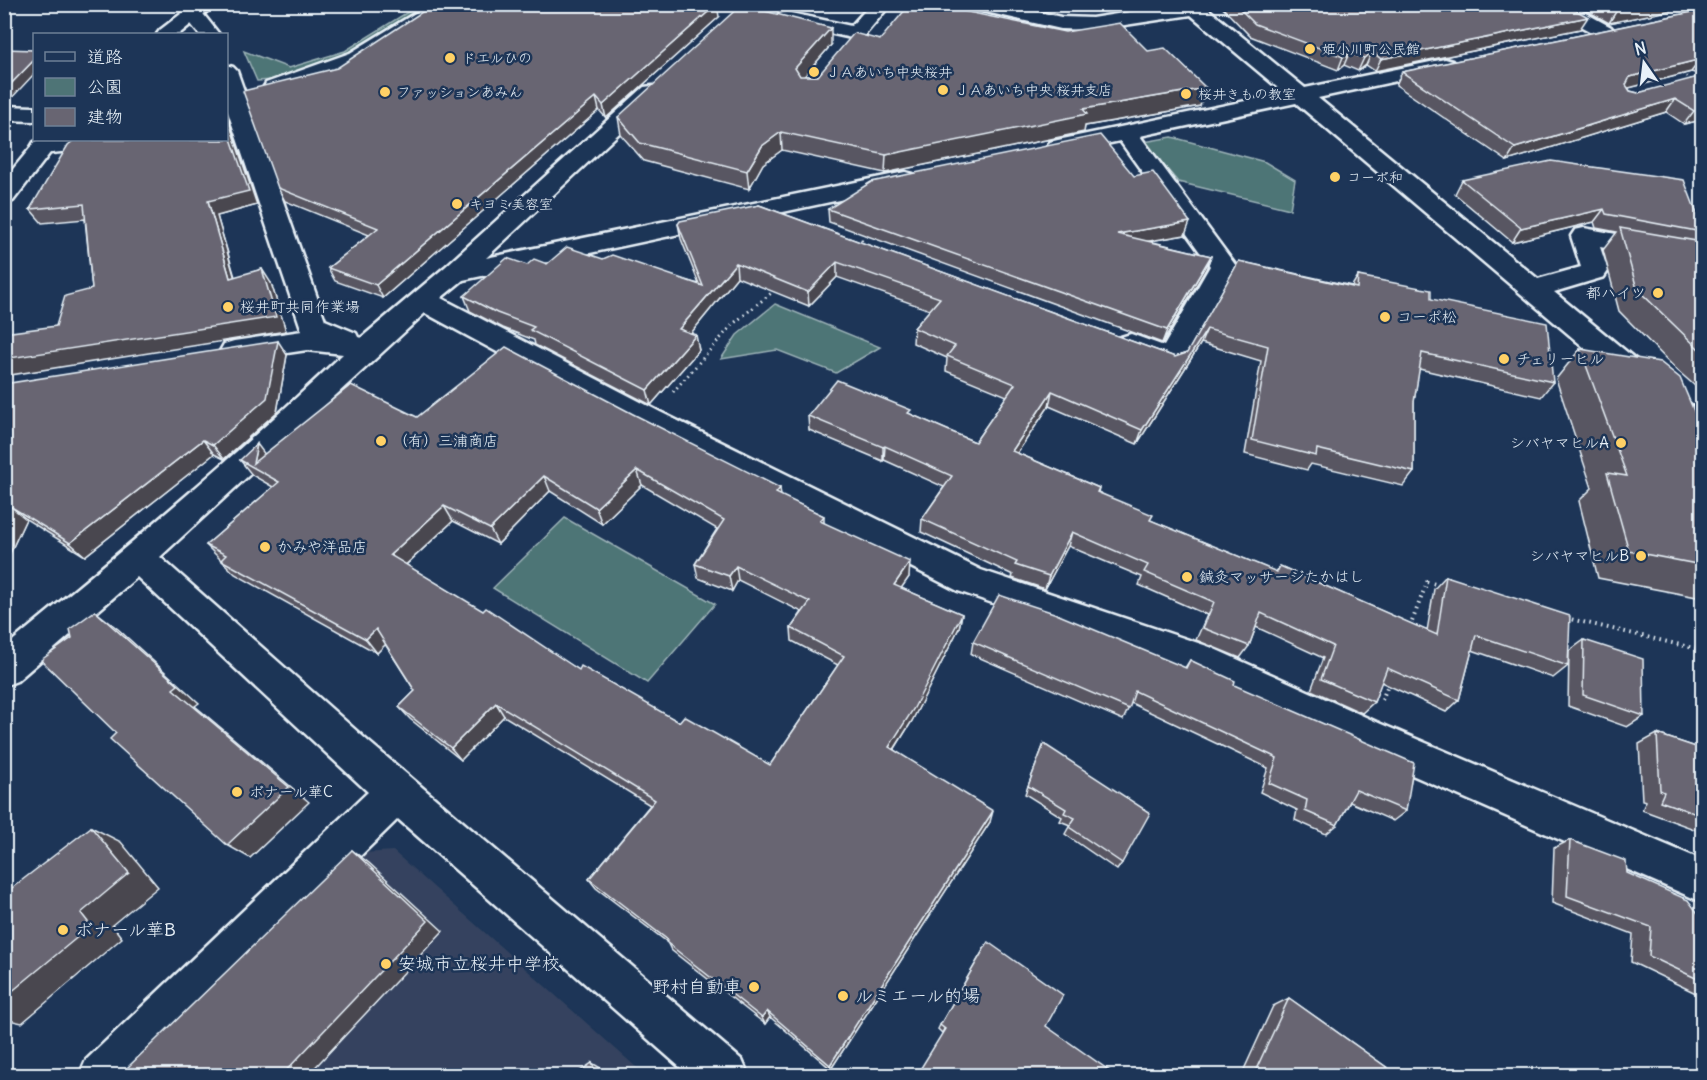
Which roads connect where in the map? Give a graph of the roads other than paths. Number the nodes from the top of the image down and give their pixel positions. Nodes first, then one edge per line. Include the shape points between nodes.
1 (444, 4) edge
2 (882, 4) edge
3 (975, 4) edge
4 (1553, 4) edge
5 (1192, 7) edge
6 (200, 9) edge
7 (1133, 11) edge
8 (766, 14) edge
9 (168, 33) edge
10 (209, 33) edge
11 (856, 33) junction
12 (1570, 39) edge
13 (840, 51) edge
14 (1467, 61) edge
15 (228, 79) edge
16 (667, 79) edge
17 (1301, 96) junction
18 (234, 103) edge
19 (4, 113) edge
20 (33, 114) edge
21 (1126, 133) junction
22 (74, 141) edge
23 (46, 143) edge
24 (1033, 152) edge
25 (927, 174) edge
26 (4, 196) edge
27 (763, 209) junction
28 (807, 225) edge
29 (1702, 258) edge
30 (454, 273) junction
31 (1534, 290) junction
32 (423, 300) junction
33 (1104, 334) edge
34 (367, 348) junction
35 (214, 355) edge
36 (1702, 430) edge
37 (138, 556) junction
38 (4, 670) edge
39 (397, 792) junction
40 (1702, 881) edge
41 (102, 1076) edge
42 (726, 1076) edge

1 - 18 street via 357,57
2 - 11 street
3 - 7 street via 1061,22 1092,24
4 - 12 street via 1613,30
5 - 7 street
5 - 17 street
6 - 9 street
6 - 10 street
8 - 11 street
11 - 13 street
14 - 17 street
15 - 18 street
16 - 30 street
17 - 21 street
17 - 31 street
18 - 34 street via 313,326
19 - 20 street
21 - 24 street
21 - 33 street via 1223,266 1170,359
22 - 23 street
23 - 26 street
25 - 27 street
27 - 28 street
27 - 30 street
29 - 31 street via 1584,236 1595,271
30 - 32 street
31 - 36 street
32 - 34 street
32 - 40 street via 649,420 970,580 1197,658 1368,737
34 - 35 street via 307,340
34 - 37 street
37 - 38 street
37 - 39 street via 218,633
39 - 41 street
39 - 42 street

